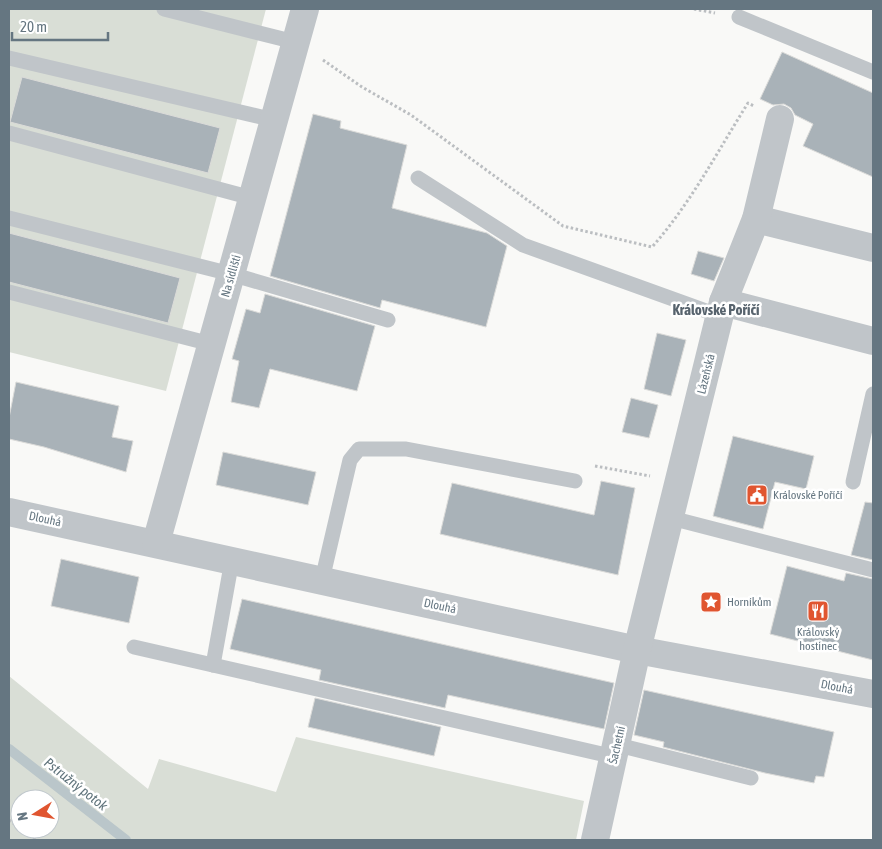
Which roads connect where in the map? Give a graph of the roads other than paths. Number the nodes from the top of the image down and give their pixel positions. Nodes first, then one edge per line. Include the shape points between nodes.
1 (164, 9) edge
2 (305, 9) edge
3 (743, 15) edge
4 (295, 42) junction
5 (9, 58) edge
6 (873, 72) edge
7 (780, 119) road end
8 (274, 120) junction
9 (9, 133) edge
10 (418, 178) dead end
11 (252, 198) junction
12 (9, 218) edge
13 (756, 219) junction
14 (873, 248) edge
15 (231, 274) junction
16 (9, 292) edge
17 (722, 309) junction
18 (388, 320) dead end
19 (873, 341) edge
20 (211, 344) junction
21 (873, 394) edge
22 (575, 482) road end
23 (853, 482) dead end
24 (9, 512) edge
25 (671, 518) junction
26 (156, 543) junction
27 (232, 560) junction
28 (873, 570) edge
29 (322, 580) junction
30 (134, 647) dead end
31 (637, 650) junction
32 (214, 665) junction
33 (873, 694) edge
34 (616, 751) junction
35 (751, 778) dead end
36 (595, 840) edge

1 - 4 lane
2 - 4 street, Na sídlišti
3 - 6 lane
4 - 8 street, Na sídlišti
5 - 8 lane
7 - 13 street, Lázeňská
8 - 11 street, Na sídlišti
9 - 11 lane
10 - 17 lane via 523,245
11 - 15 street, Na sídlišti
12 - 15 lane
13 - 14 street
13 - 17 street, Lázeňská
15 - 18 lane
15 - 20 street, Na sídlišti
16 - 20 lane
17 - 19 street
17 - 25 street, Lázeňská
20 - 26 street, Na sídlišti
21 - 23 lane
22 - 29 lane via 406,449 359,449 350,460
24 - 26 street, Dlouhá
25 - 28 lane
25 - 31 street, Lázeňská
26 - 27 street, Dlouhá
27 - 29 street, Dlouhá
27 - 32 lane
29 - 31 street, Dlouhá
30 - 32 lane
31 - 33 street, Dlouhá
31 - 34 street, Šachetní
32 - 34 lane
34 - 35 lane
34 - 36 street, Šachetní

